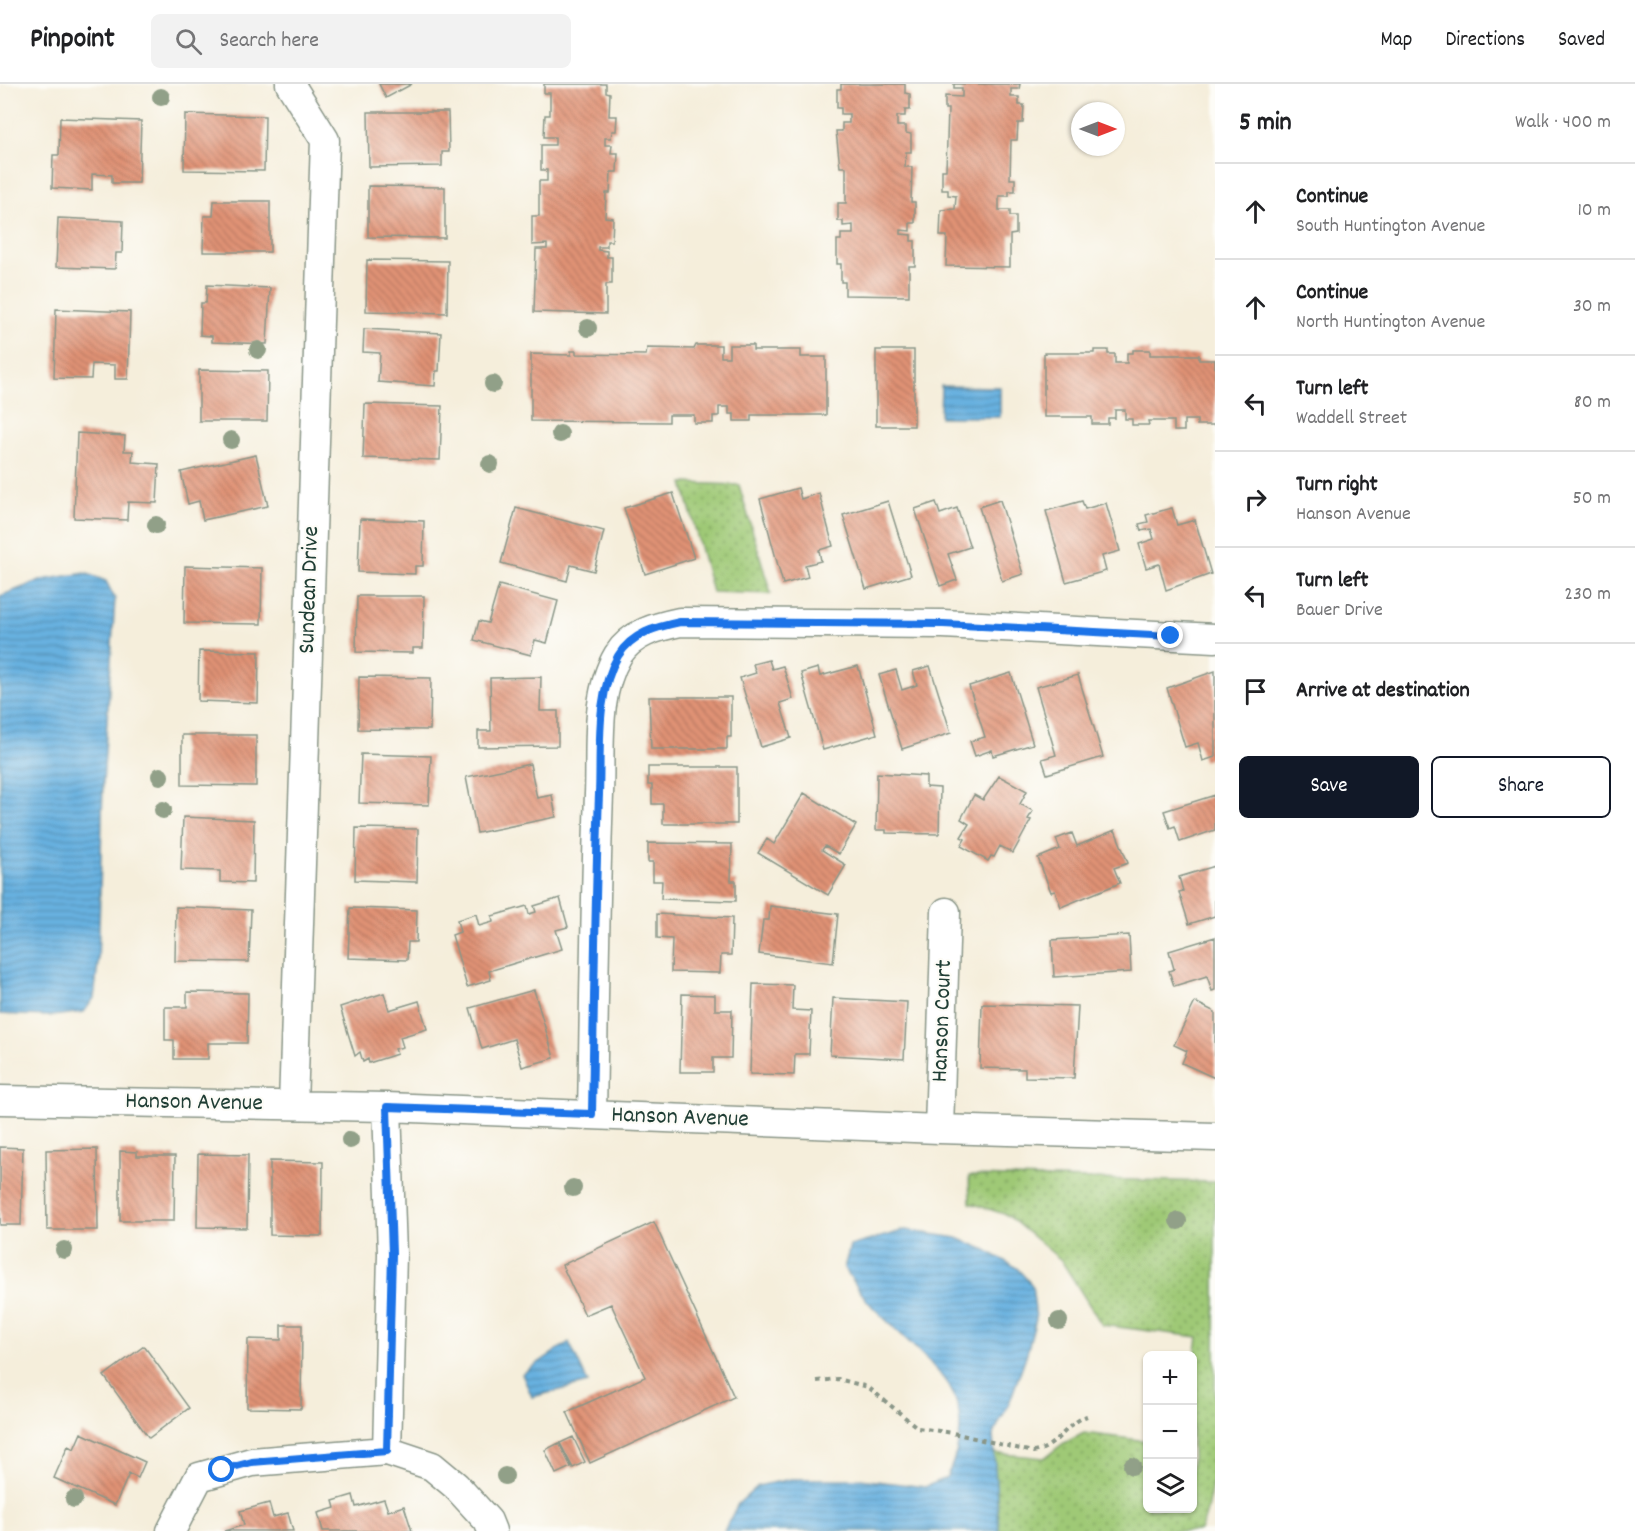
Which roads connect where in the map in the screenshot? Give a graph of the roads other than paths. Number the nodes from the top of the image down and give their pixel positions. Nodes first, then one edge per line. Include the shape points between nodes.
1 (290, 84) edge
2 (1215, 638) edge
3 (946, 912) dead end
4 (0, 1100) edge
5 (293, 1105) junction
6 (387, 1107) junction
7 (592, 1114) junction
8 (939, 1130) junction
9 (1215, 1137) edge
10 (387, 1451) junction
11 (171, 1531) edge
12 (492, 1531) edge

1 - 5 lane, Sundean Drive via 325,140
2 - 7 lane via 949,624 680,622 630,640 619,654 604,692
3 - 8 lane, Hanson Court
4 - 5 lane, Hanson Avenue
5 - 6 lane, Hanson Avenue
6 - 7 lane, Hanson Avenue
6 - 10 lane via 392,1254
7 - 8 lane, Hanson Avenue
8 - 9 lane, Hanson Avenue
10 - 11 lane via 252,1462 199,1477
10 - 12 lane via 432,1466 456,1485 488,1521

